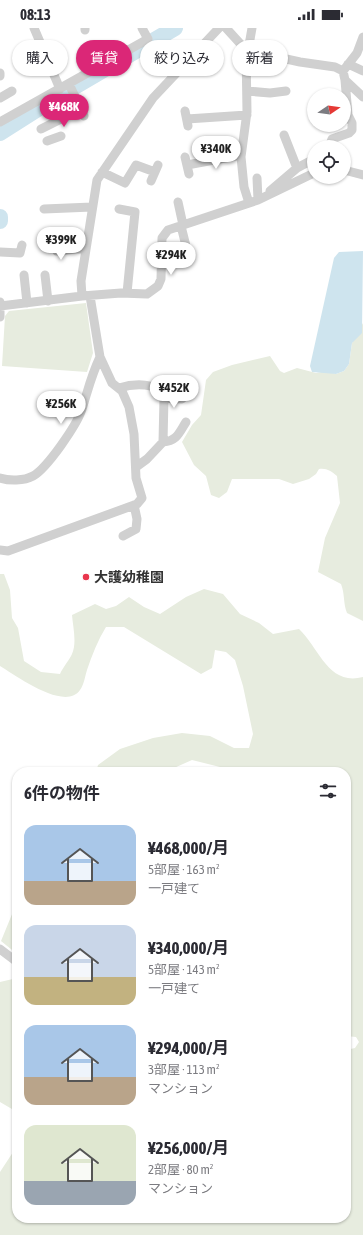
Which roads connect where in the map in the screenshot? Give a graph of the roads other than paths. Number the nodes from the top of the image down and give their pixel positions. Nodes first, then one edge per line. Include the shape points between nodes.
1 (34, 28) edge
2 (142, 28) edge
3 (218, 28) edge
4 (226, 28) edge
5 (252, 28) edge
6 (363, 37) edge
7 (237, 40) edge
8 (249, 40) edge
9 (288, 59) edge
10 (363, 71) edge
11 (345, 72) junction
12 (247, 76) edge
13 (60, 88) junction
14 (71, 88) junction
15 (247, 91) junction
16 (286, 91) dead end
17 (363, 97) edge
18 (247, 115) junction
19 (187, 119) dead end
20 (0, 122) edge
21 (284, 135) dead end
22 (53, 138) dead end
23 (332, 140) edge
24 (241, 155) junction
25 (307, 163) edge
26 (187, 166) dead end
27 (297, 168) junction
28 (102, 172) junction
29 (351, 172) edge
30 (363, 175) edge
31 (307, 176) edge
32 (257, 178) dead end
33 (151, 181) dead end
34 (267, 195) junction
35 (258, 200) junction
36 (178, 202) dead end
37 (249, 203) junction
38 (92, 207) junction
39 (119, 209) dead end
40 (50, 212) dead end
41 (182, 226) junction
42 (56, 244) dead end
43 (22, 245) dead end
44 (186, 246) dead end
45 (86, 248) junction
46 (0, 250) edge
47 (24, 275) dead end
48 (45, 275) dead end
49 (127, 293) junction
50 (86, 296) junction
51 (48, 301) junction
52 (27, 303) junction
53 (0, 305) edge
54 (0, 317) edge
55 (100, 357) junction
56 (119, 388) junction
57 (164, 398) junction
58 (182, 399) dead end
59 (186, 422) dead end
60 (163, 442) junction
61 (136, 467) junction
62 (0, 478) edge
63 (134, 505) junction
64 (123, 536) dead end
65 (0, 550) edge
66 (0, 949) edge
67 (12, 958) edge

1 - 13 street
2 - 14 street via 148,39
3 - 28 street via 153,98
4 - 7 street
5 - 8 street
6 - 11 street
9 - 11 street via 335,67
10 - 11 street
11 - 17 street
11 - 23 street via 348,115 352,130
12 - 15 street
13 - 14 street
13 - 20 street
14 - 22 street via 82,113 53,122 44,128
15 - 16 street
15 - 18 street
18 - 19 street
18 - 24 street
21 - 27 street
24 - 26 street
24 - 37 street via 244,187
25 - 27 street
27 - 34 street
28 - 33 street via 125,183 136,165 156,168
28 - 38 street via 97,180
29 - 30 street
31 - 34 street
32 - 35 street
34 - 35 street
35 - 37 street
36 - 41 street
37 - 41 street
38 - 40 street
38 - 45 street
39 - 49 street via 135,212
41 - 44 street
41 - 49 street via 168,230 162,238 161,279 158,286 147,294
42 - 45 street via 57,251
43 - 46 street via 20,253
45 - 50 street via 81,281
47 - 52 street
48 - 51 street
49 - 50 street
50 - 51 street
50 - 55 street
51 - 52 street
52 - 53 street
53 - 54 street
55 - 56 street via 112,383
55 - 62 street via 88,385 82,410 52,458 34,476 24,479
56 - 57 street via 155,387
56 - 61 street via 129,407
57 - 58 street
57 - 60 street
59 - 60 street via 177,438
60 - 61 street
61 - 63 street via 136,478 142,498
63 - 64 street via 136,529
63 - 65 street via 8,551
66 - 67 street

